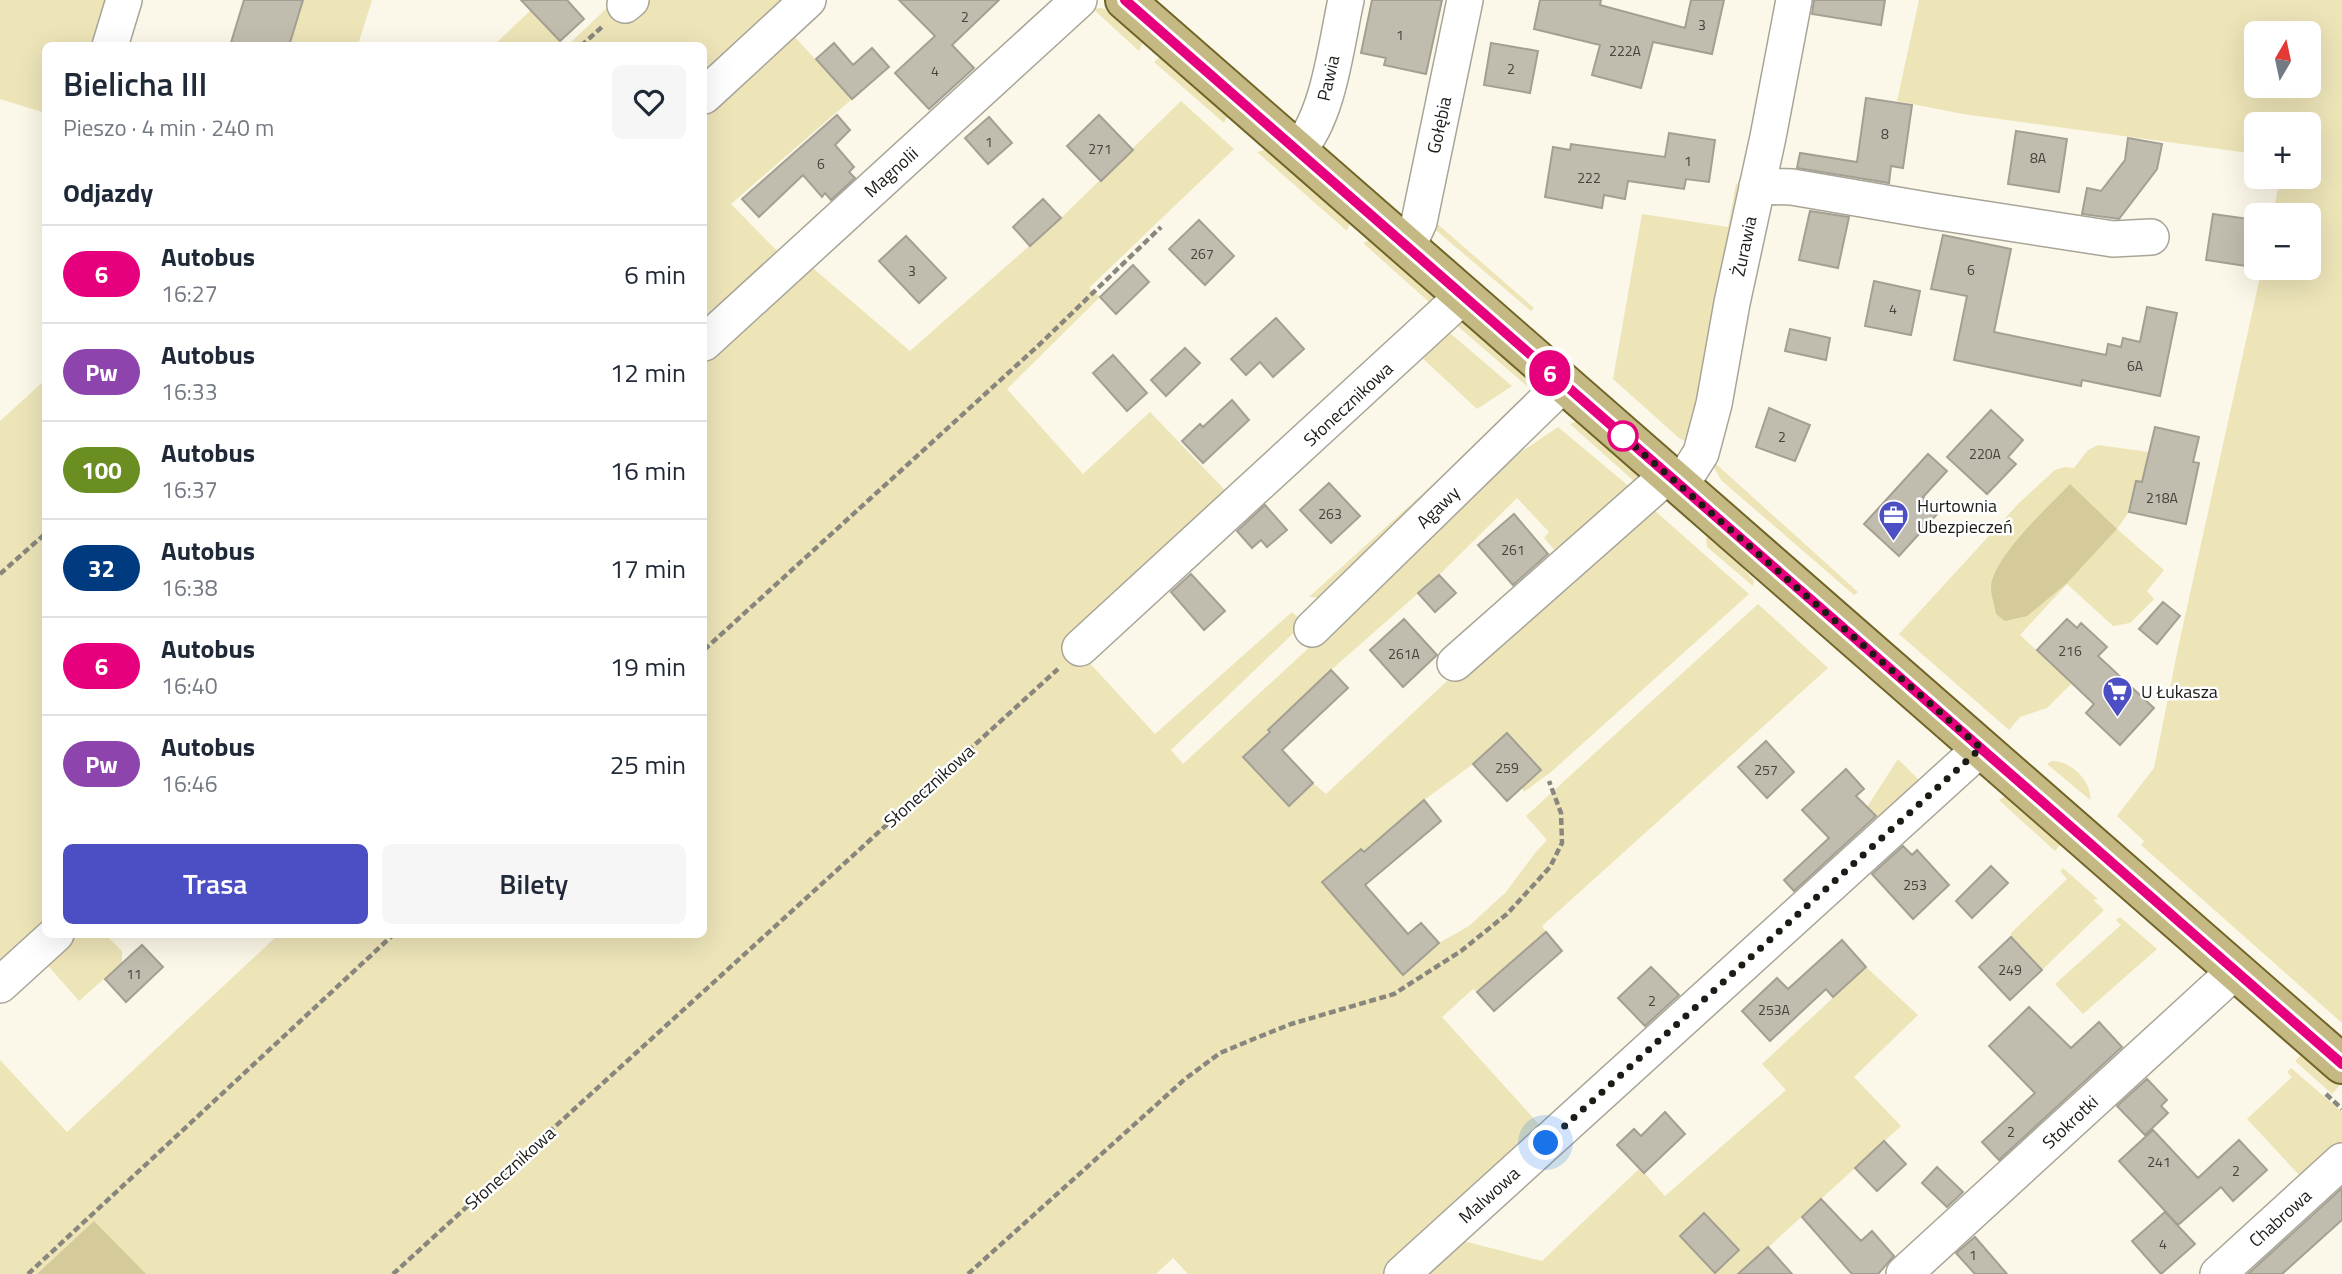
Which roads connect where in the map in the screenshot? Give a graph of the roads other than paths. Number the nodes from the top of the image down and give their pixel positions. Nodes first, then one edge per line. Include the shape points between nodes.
1 (124, 0) edge
2 (808, 0) edge
3 (1079, 0) edge
4 (1125, 0) edge
5 (1346, 0) edge
6 (1465, 0) edge
7 (1794, 0) edge
8 (111, 42) edge
9 (707, 93) edge
10 (1297, 151) junction
11 (1757, 186) junction
12 (2151, 237) dead end
13 (1408, 248) junction
14 (1463, 296) junction
15 (707, 340) edge
16 (1563, 384) junction
17 (1674, 481) junction
18 (1312, 629) dead end
19 (1080, 648) road end
20 (1455, 663) dead end
21 (1981, 748) junction
22 (52, 938) edge
23 (2235, 971) junction
24 (0, 985) edge
25 (2342, 1064) edge
26 (2342, 1161) edge
27 (1402, 1274) edge
28 (1904, 1274) edge
29 (2218, 1274) edge

1 - 8 street
2 - 9 street
3 - 15 street, Magnolii
4 - 10 main road
5 - 10 street, Pawia via 1314,130
6 - 13 street, Gołębia via 1419,222
7 - 11 street, Żurawia
10 - 13 main road
11 - 12 street via 1792,187 2113,239
11 - 17 street, Żurawia via 1701,453
13 - 14 main road
14 - 16 main road
14 - 19 street, Słonecznikowa
16 - 17 main road
16 - 18 street, Agawy
17 - 20 street, Żurawia
17 - 21 main road
21 - 23 main road
21 - 27 street, Malwowa
22 - 24 street
23 - 25 main road
23 - 28 street, Stokrotki
26 - 29 street, Chabrowa

